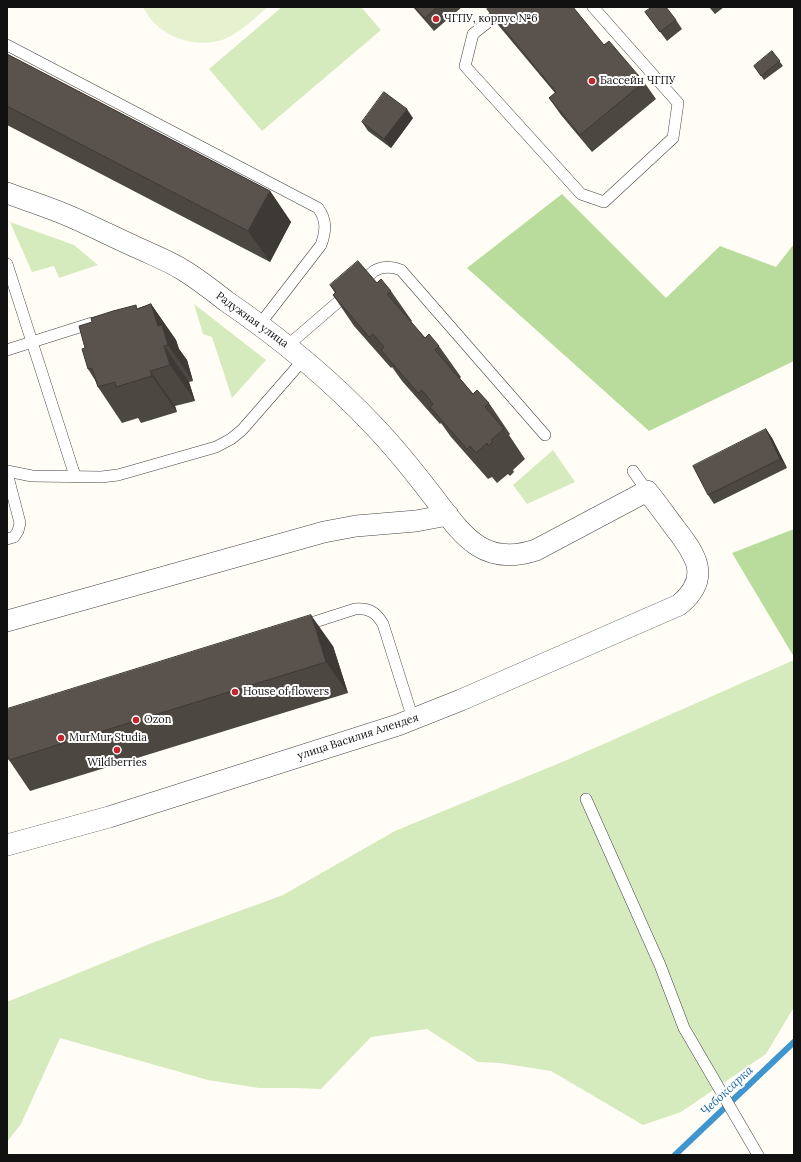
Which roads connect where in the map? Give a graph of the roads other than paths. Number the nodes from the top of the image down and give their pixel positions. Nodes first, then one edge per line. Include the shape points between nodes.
1 (507, 7) edge
2 (593, 7) edge
3 (7, 45) edge
4 (7, 193) edge
5 (7, 264) edge
6 (105, 319) edge
7 (260, 324) junction
8 (32, 342) junction
9 (288, 346) junction
10 (7, 350) edge
11 (304, 359) junction
12 (545, 435) dead end
13 (633, 471) dead end
14 (7, 472) edge
15 (75, 476) junction
16 (647, 491) junction
17 (448, 515) junction
18 (7, 539) edge
19 (7, 621) edge
20 (295, 628) edge
21 (413, 719) junction
22 (586, 799) dead end
23 (7, 845) edge
24 (758, 1155) edge

1 - 2 lane via 473,34 465,66 581,194 604,202 673,138 678,103
3 - 7 lane via 318,208 326,225 321,245
4 - 7 street, Радужная улица via 77,219 182,269
5 - 8 lane
6 - 8 lane
7 - 9 street, Радужная улица
8 - 10 lane
8 - 15 lane
9 - 11 street, Радужная улица
9 - 12 lane via 374,271 387,266 394,267 401,270
11 - 15 lane via 242,430 224,444 118,475
11 - 17 street, Радужная улица via 375,426
13 - 16 lane
14 - 15 lane via 32,476
14 - 18 lane via 20,523 14,537
16 - 17 street, Радужная улица via 524,554 499,554 486,550 472,542
16 - 21 street, улица Василия Алендея via 695,558 697,580 687,598 679,605
17 - 19 street via 324,532
20 - 21 lane via 355,609 364,608 375,613 384,624
21 - 23 street, улица Василия Алендея via 108,817
22 - 24 lane via 660,965 684,1028

